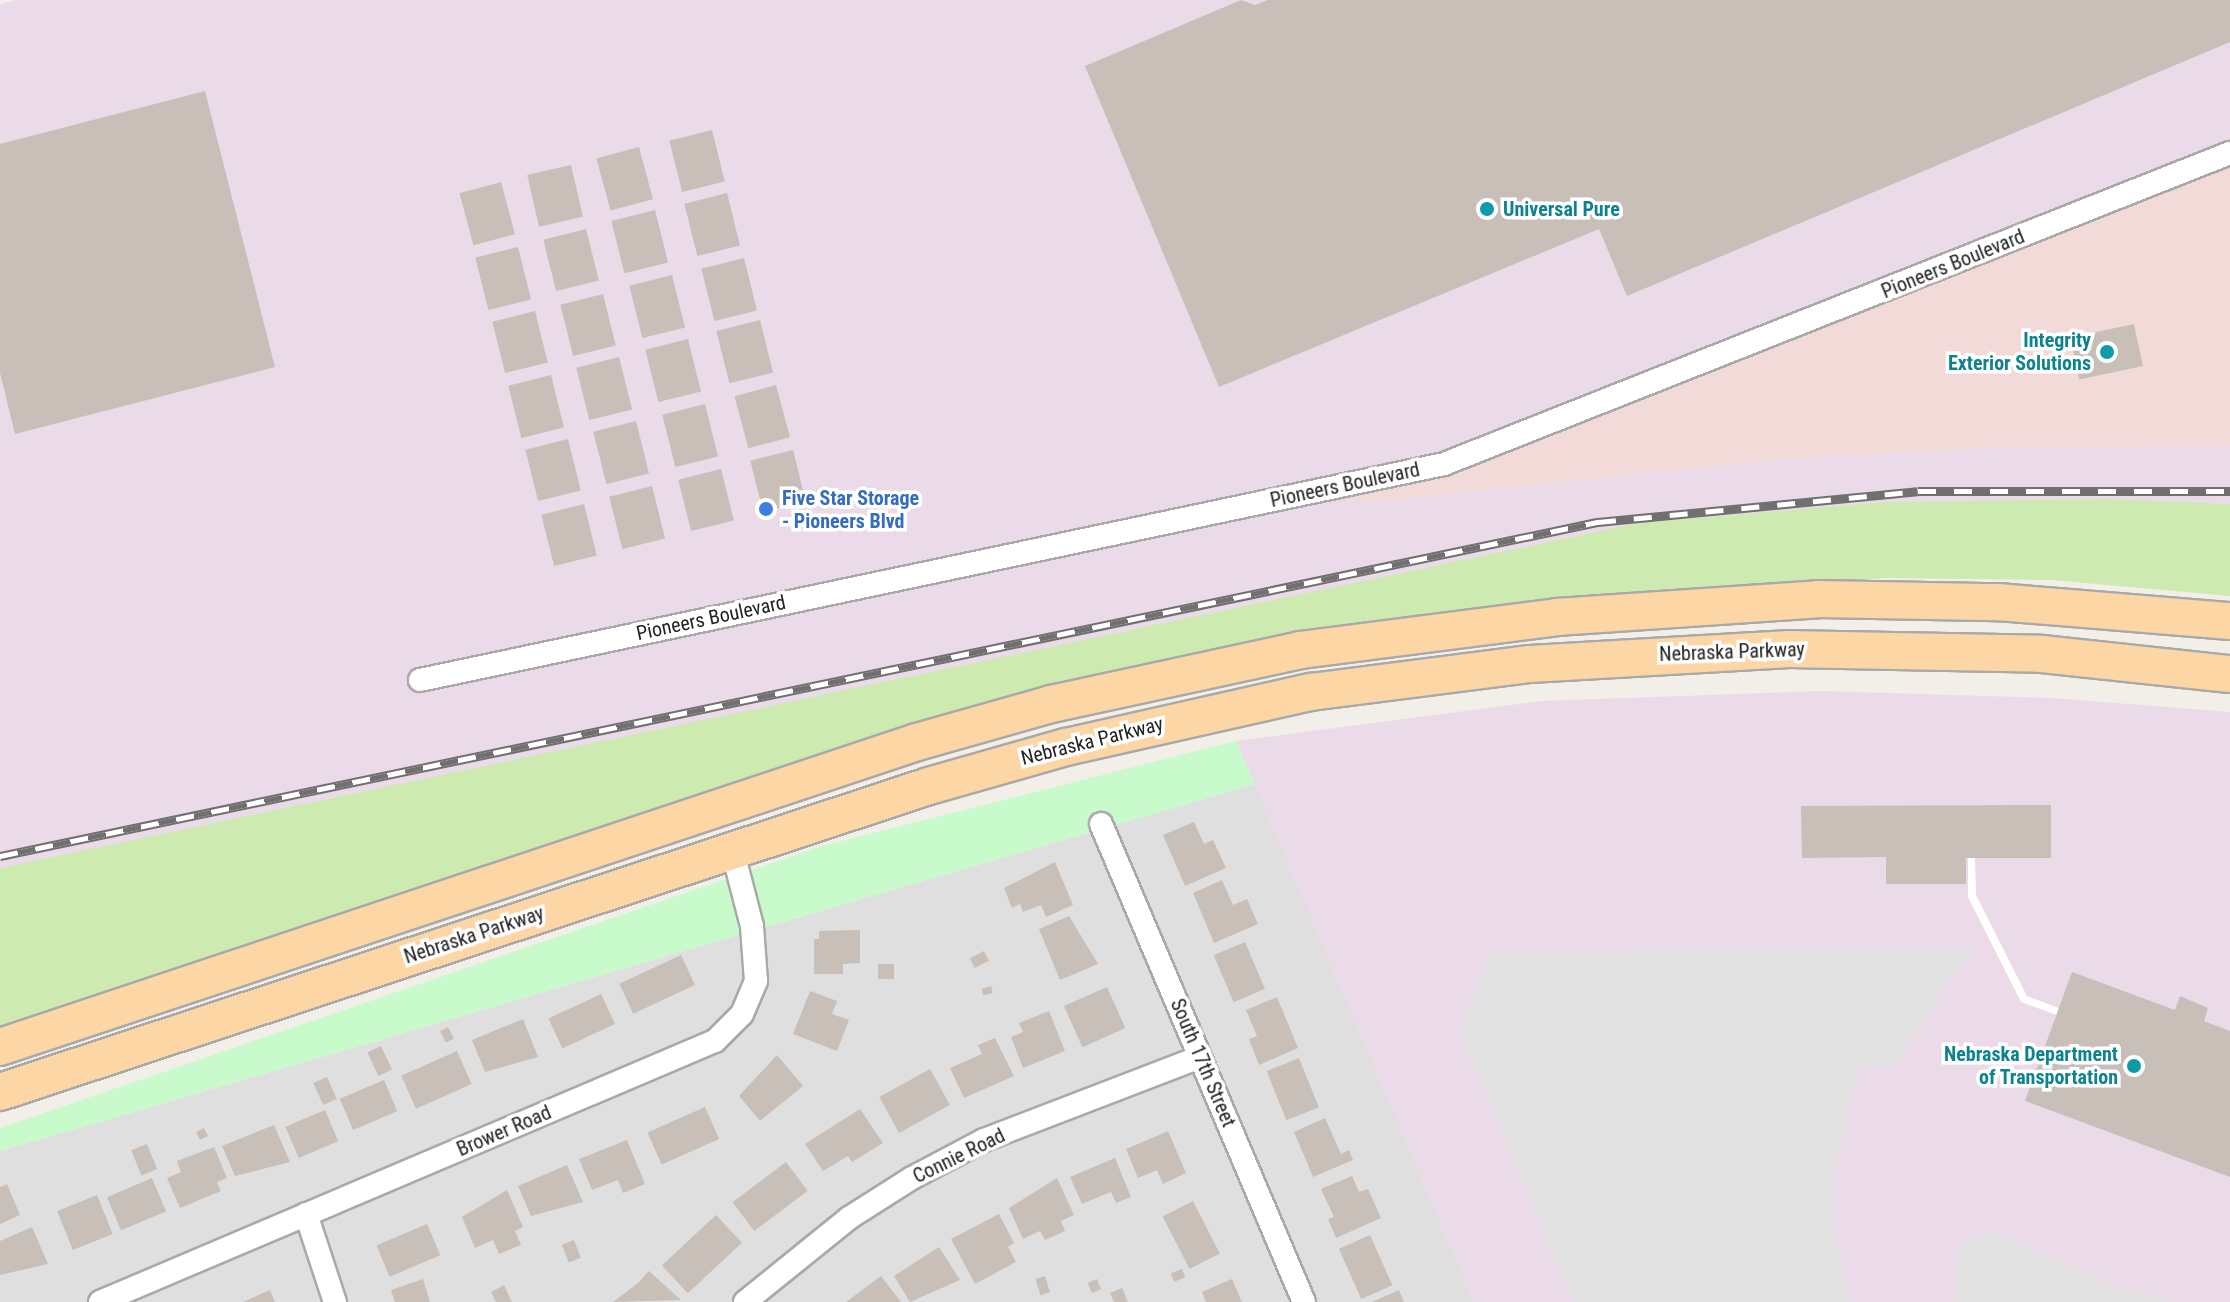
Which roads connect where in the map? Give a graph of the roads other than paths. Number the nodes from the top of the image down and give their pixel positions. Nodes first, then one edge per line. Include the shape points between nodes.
1 (2230, 153) edge
2 (2230, 621) edge
3 (2224, 674) edge
4 (420, 680) dead end
5 (1101, 824) dead end
6 (732, 849) junction
7 (0, 1047) edge
8 (1200, 1057) junction
9 (0, 1092) edge
10 (306, 1214) junction
11 (100, 1302) edge
12 (335, 1302) edge
13 (745, 1302) edge
14 (1304, 1302) edge

1 - 4 street, Pioneers Boulevard via 1444,464
2 - 7 main road via 1998,602 1818,599 1573,615 1300,650 1066,701 917,742
3 - 6 main road, Nebraska Parkway via 1929,649 1761,650 1530,664 1311,692 1169,722 970,774
5 - 8 street, South 17th Street
6 - 9 main road, Nebraska Parkway
6 - 10 street, Brower Road via 757,962 751,997 729,1029 697,1050
8 - 13 street, Connie Road via 984,1140 912,1178 849,1218
8 - 14 street, South 17th Street
10 - 11 street, Brower Road
10 - 12 street

